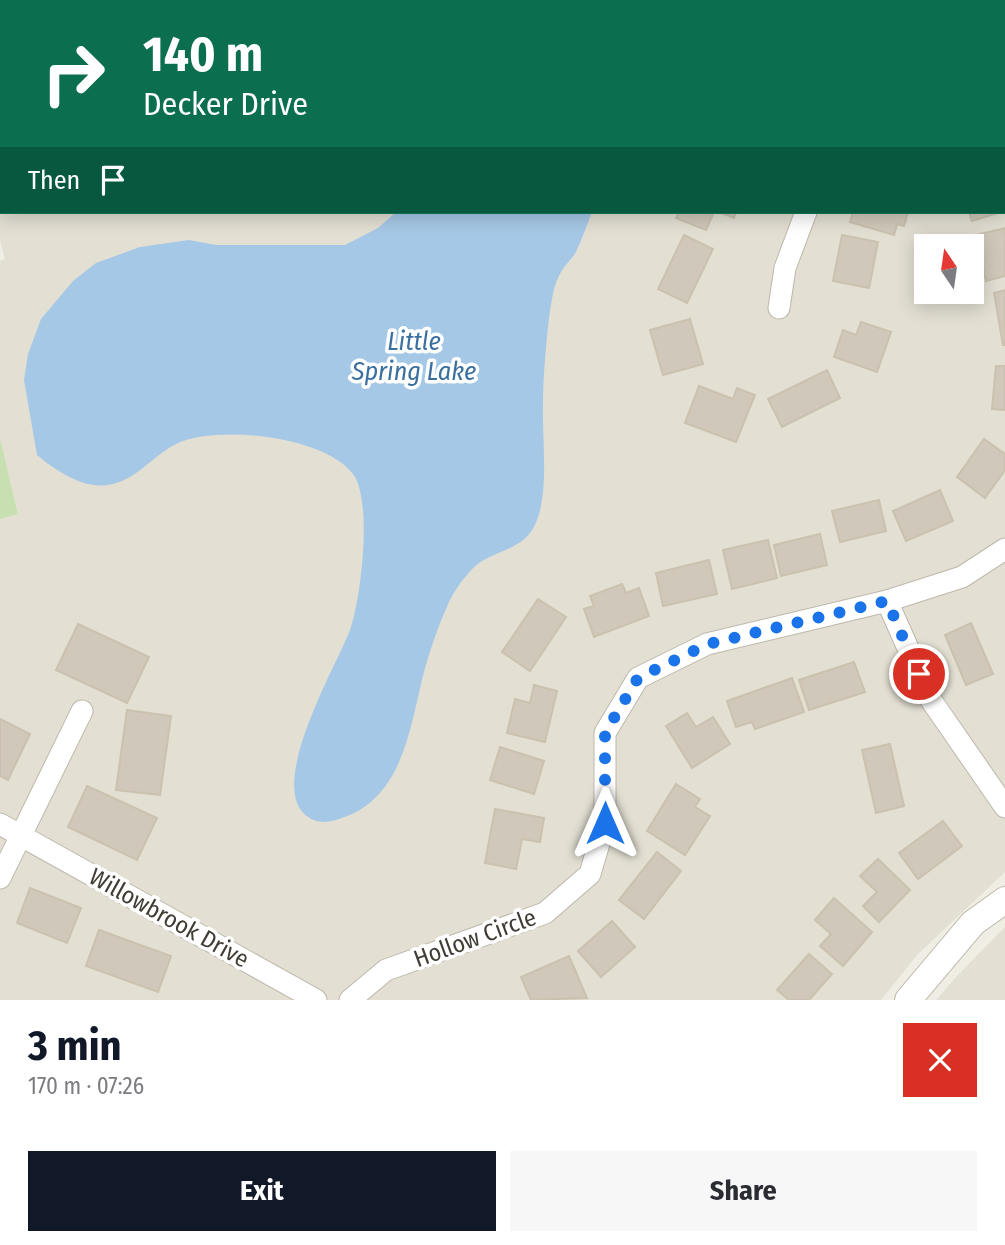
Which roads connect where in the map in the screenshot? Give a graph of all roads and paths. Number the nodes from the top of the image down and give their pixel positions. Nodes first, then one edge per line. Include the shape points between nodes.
1 (805, 214) edge
2 (779, 308) dead end
3 (1005, 549) edge
4 (887, 601) junction
5 (82, 712) dead end
6 (1005, 807) edge
7 (0, 824) edge
8 (22, 836) junction
9 (0, 878) edge
10 (1005, 900) edge
11 (316, 1000) edge
12 (350, 1000) edge
13 (908, 1000) edge

1 - 2 street via 785,268
3 - 4 street, Hollow Circle via 962,577
4 - 6 street via 930,700
4 - 12 street, Hollow Circle via 708,644 638,678 605,733 605,823 590,874 545,913 386,970
5 - 8 street
7 - 8 street, Willowbrook Drive
8 - 9 street
8 - 11 street, Willowbrook Drive
10 - 13 street via 973,923

